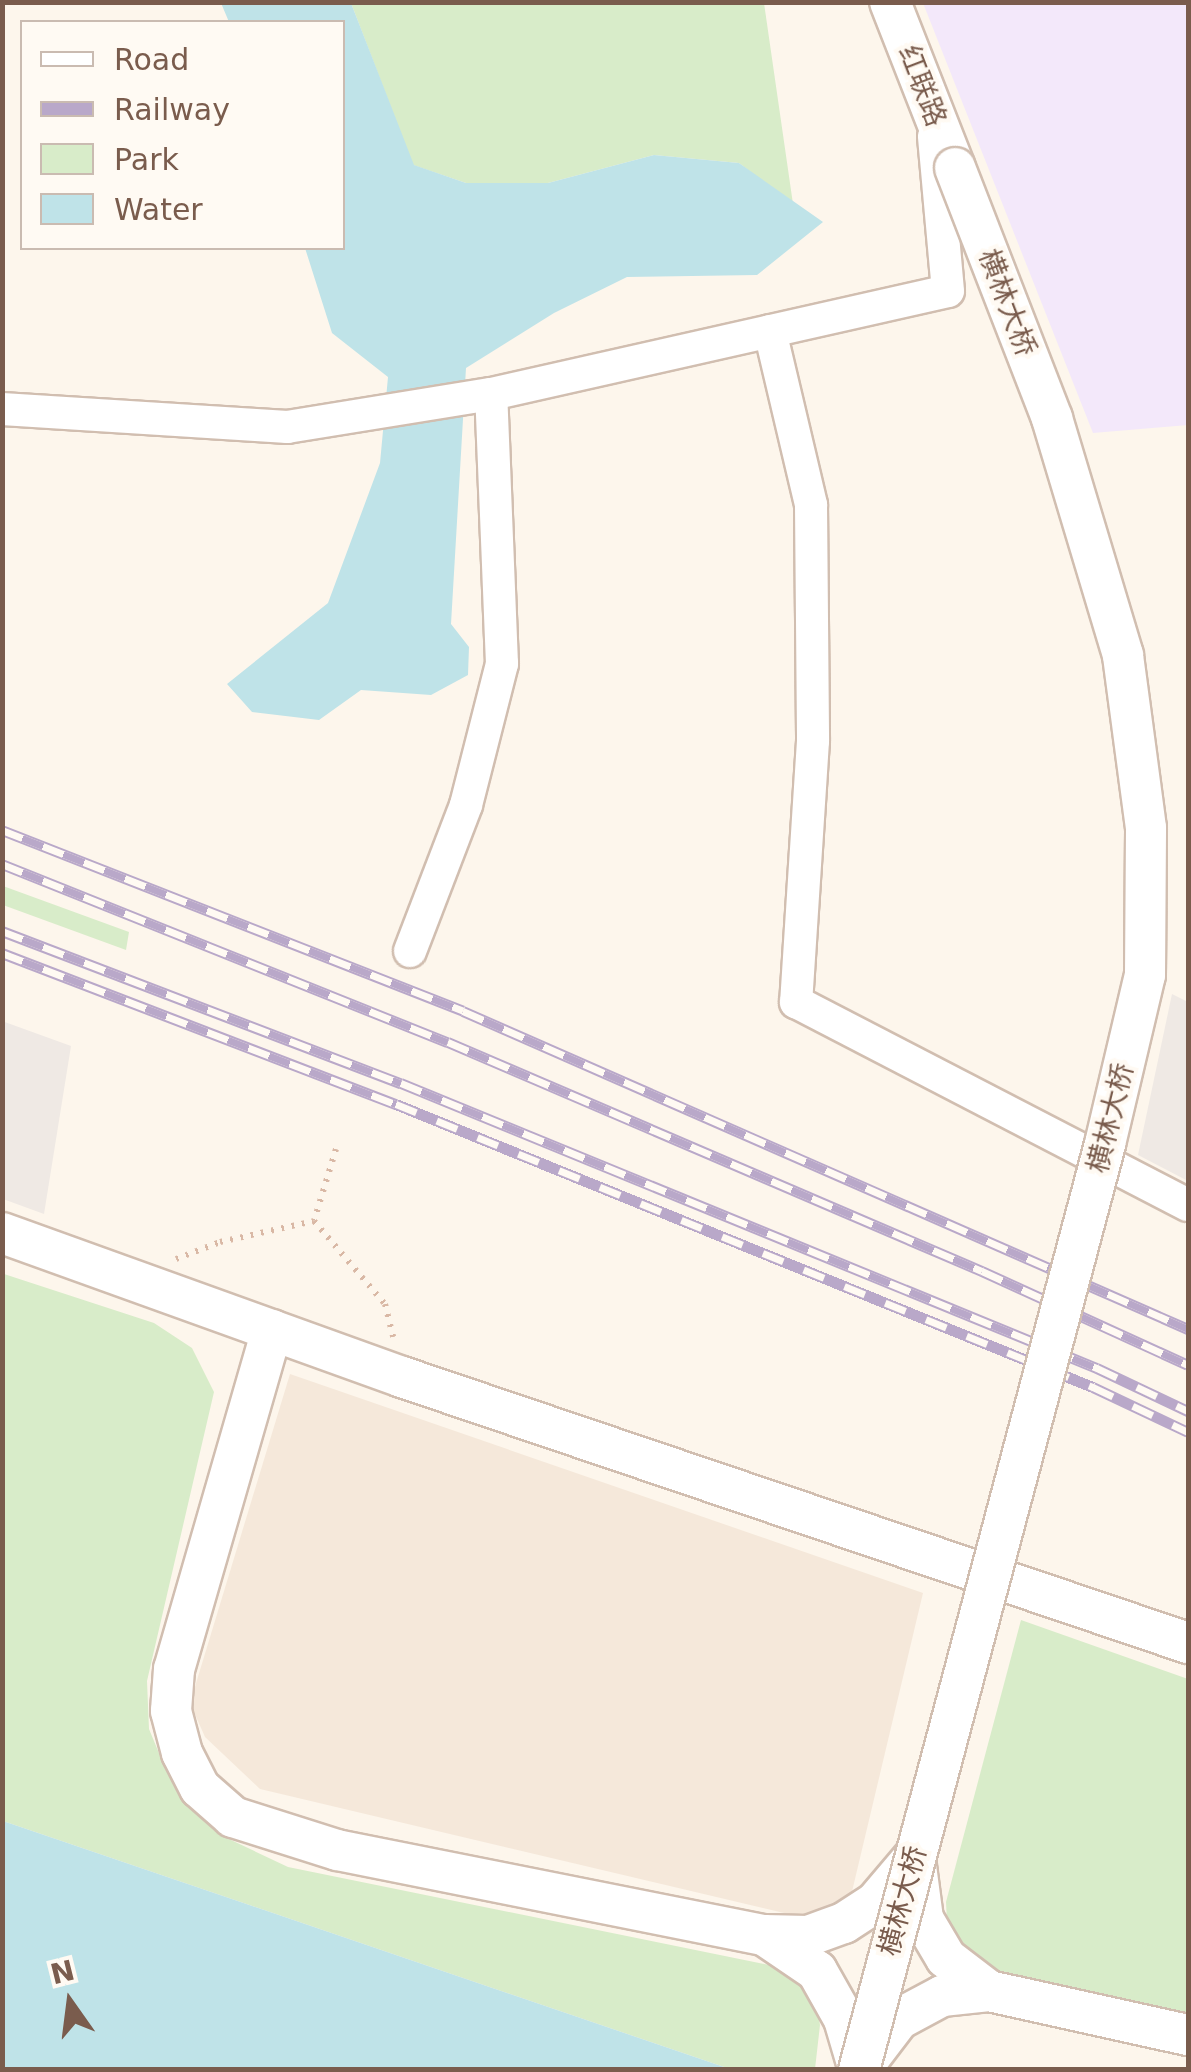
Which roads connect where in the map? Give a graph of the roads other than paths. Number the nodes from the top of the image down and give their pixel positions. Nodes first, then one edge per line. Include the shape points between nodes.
1 (890, 2) edge
2 (932, 111) junction
3 (956, 168) joint
4 (770, 332) junction
5 (491, 394) junction
6 (2, 410) edge
7 (410, 951) dead end
8 (1188, 1204) edge
9 (2, 1233) edge
10 (272, 1330) junction
11 (1188, 1644) edge
12 (915, 1856) junction
13 (764, 1936) junction
14 (990, 1991) junction
15 (1188, 2036) edge
16 (859, 2069) edge

1 - 2 street, 红联路
2 - 3 street, 红联路
2 - 4 street via 948,292
3 - 12 street, 横林大桥, bridge via 1052,418 1123,655 1146,828 1145,975
4 - 5 street
4 - 8 street via 811,505 813,741 796,1002
5 - 6 street via 286,427
5 - 7 street via 502,664 466,805
9 - 10 street
10 - 11 street
10 - 13 street via 174,1669 171,1711 200,1788 233,1816 337,1850
12 - 13 street via 876,1902 844,1923 808,1936
12 - 14 street via 922,1919 946,1958
12 - 16 street, 横林大桥, bridge
13 - 16 street via 817,1971 844,2019
14 - 15 street
14 - 16 street via 942,1996 900,2019

